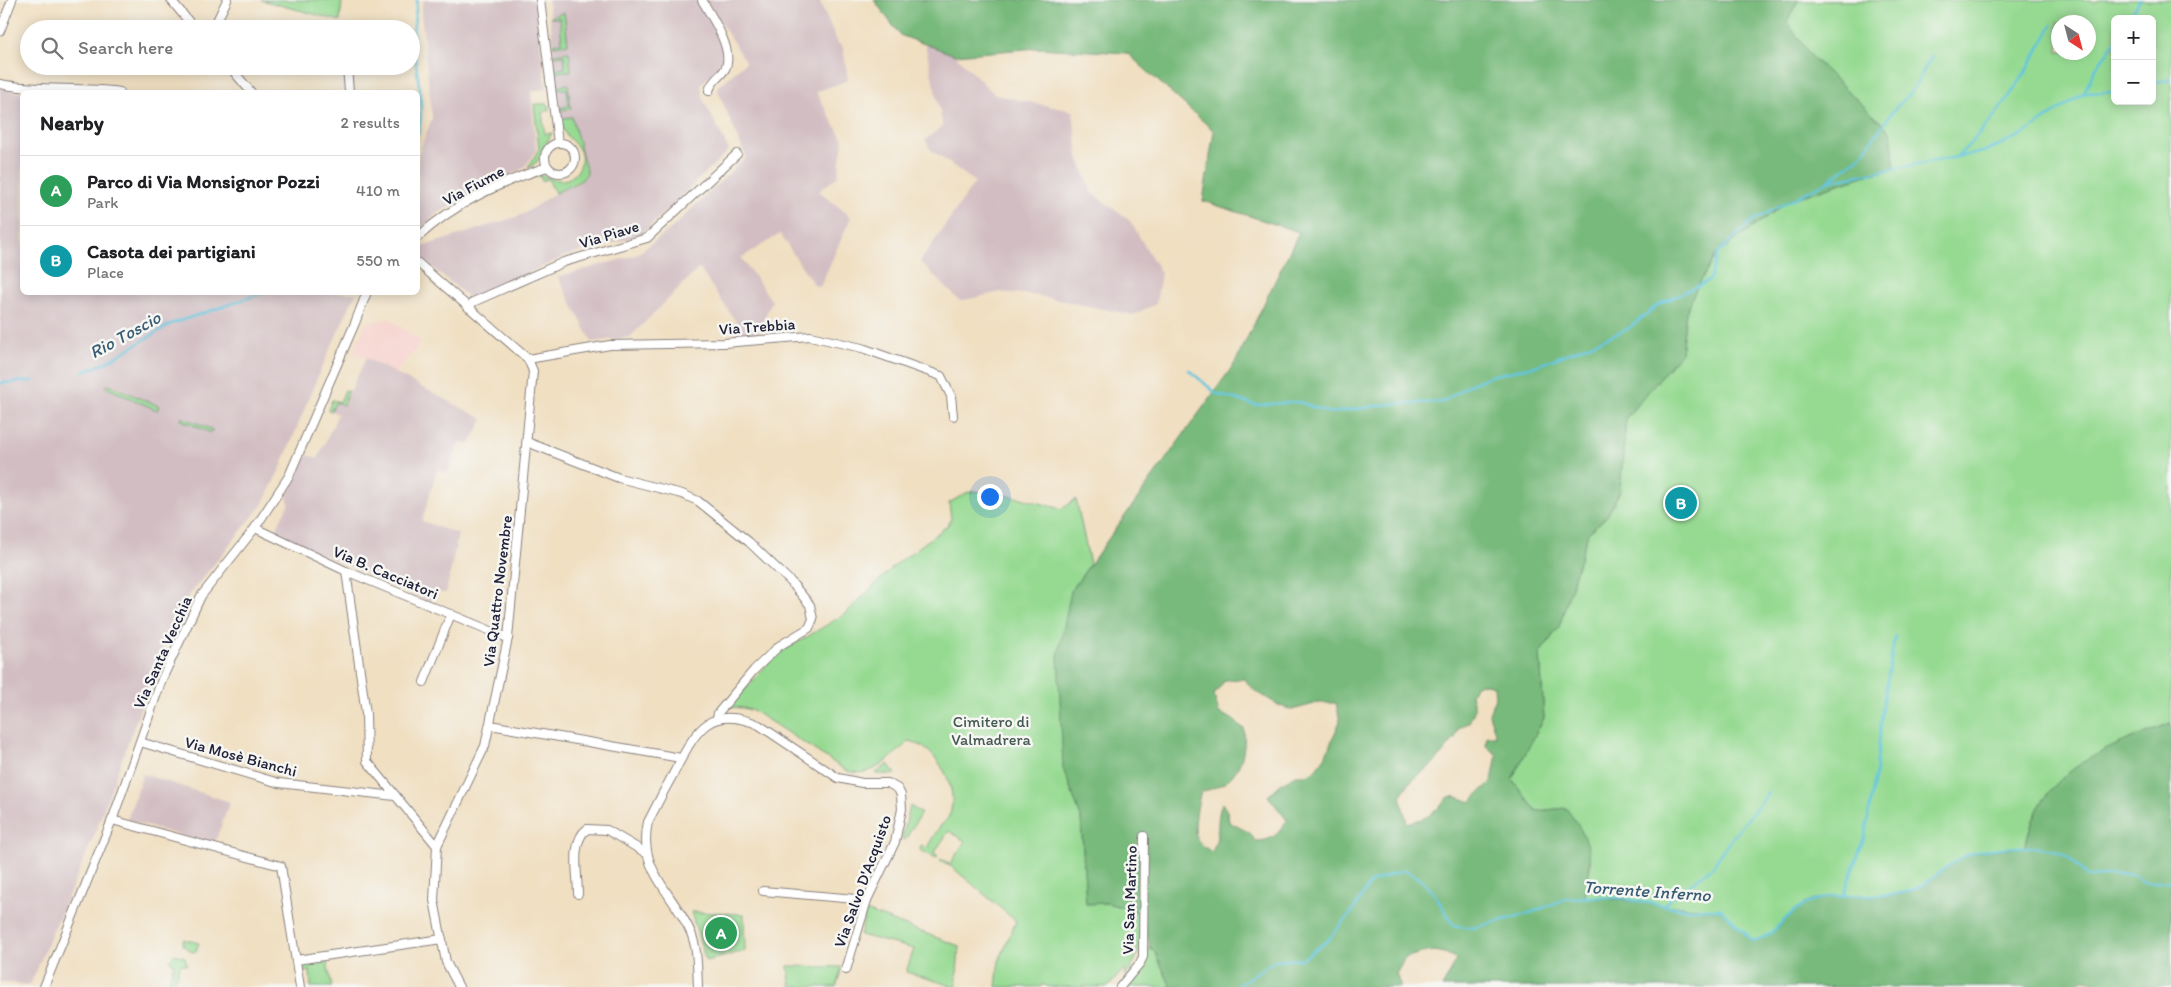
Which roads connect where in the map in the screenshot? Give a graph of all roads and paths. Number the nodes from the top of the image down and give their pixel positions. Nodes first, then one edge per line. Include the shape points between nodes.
1 (12, 0) edge
2 (171, 0) edge
3 (227, 0) edge
4 (540, 0) edge
5 (702, 0) edge
6 (9, 11) junction
7 (188, 20) edge
8 (217, 20) edge
9 (0, 23) edge
10 (0, 31) edge
11 (237, 75) edge
12 (348, 75) edge
13 (0, 79) edge
14 (3, 84) edge
15 (107, 90) edge
16 (249, 90) edge
17 (349, 90) edge
18 (709, 90) dead end
19 (558, 143) junction
20 (737, 154) dead end
21 (547, 167) junction
22 (420, 235) edge
23 (420, 265) edge
24 (366, 295) edge
25 (469, 308) junction
26 (528, 359) junction
27 (953, 416) dead end
28 (526, 442) junction
29 (255, 528) junction
30 (346, 571) junction
31 (451, 614) junction
32 (508, 638) junction
33 (424, 682) dead end
34 (717, 719) junction
35 (490, 725) junction
36 (140, 742) junction
37 (681, 758) junction
38 (395, 796) junction
39 (112, 820) junction
40 (1144, 836) dead end
41 (437, 846) junction
42 (646, 853) junction
43 (763, 891) dead end
44 (578, 894) dead end
45 (867, 900) junction
46 (442, 939) junction
47 (296, 960) junction
48 (846, 970) dead end
49 (44, 987) edge
50 (300, 987) edge
51 (459, 987) edge
52 (698, 987) edge
53 (1120, 987) edge

1 - 6 street
2 - 7 street
3 - 8 street
4 - 19 street
5 - 18 street via 722,36 727,54 726,67
6 - 9 street
6 - 10 street
11 - 16 street
12 - 17 street
13 - 14 street
14 - 15 street via 16,88
19 - 21 street via 548,149 545,156
19 - 21 street via 572,149 574,166 558,174
20 - 25 street, Via Piave via 647,238 564,262 474,302
21 - 22 street, Via Fiume via 470,198
23 - 25 street
24 - 29 street, Via Santa Vecchia via 289,476
25 - 26 street
26 - 27 street, Via Trebbia via 610,345 724,344 810,336 862,348 941,376 951,396
26 - 28 street, Via Quattro Novembre via 533,370
28 - 32 street, Via Quattro Novembre
28 - 34 street via 619,478 698,501 749,542 810,605 813,619 809,628 779,646 754,670 718,713
29 - 30 street, Via B. Cacciatori
29 - 36 street, Via Santa Vecchia via 201,596 162,678
30 - 31 street, Via B. Cacciatori
30 - 38 street via 366,714 367,761
31 - 32 street, Via B. Cacciatori
31 - 33 street
32 - 35 street, Via Quattro Novembre
34 - 37 street via 693,736
34 - 45 street, Via Salvo D'Acquisto via 746,720 760,725 838,778 862,783 888,783 898,789 902,801 895,842
35 - 37 street
35 - 41 street, Via Quattro Novembre via 485,746
36 - 38 street, Via Mosè Bianchi via 279,783
36 - 39 street, Via Santa Vecchia
37 - 42 street via 648,822
38 - 41 street
39 - 47 street via 281,866
39 - 49 street, Via Santa Vecchia
40 - 53 street, Via San Martino via 1143,957
41 - 46 street, Via Quattro Novembre via 434,900
42 - 44 street via 607,830 587,829 579,838 577,849
42 - 52 street via 652,870 692,936 697,955
43 - 45 street
45 - 48 street, Via Salvo D'Acquisto
46 - 47 street
46 - 51 street, Via Quattro Novembre via 446,962
47 - 50 street

